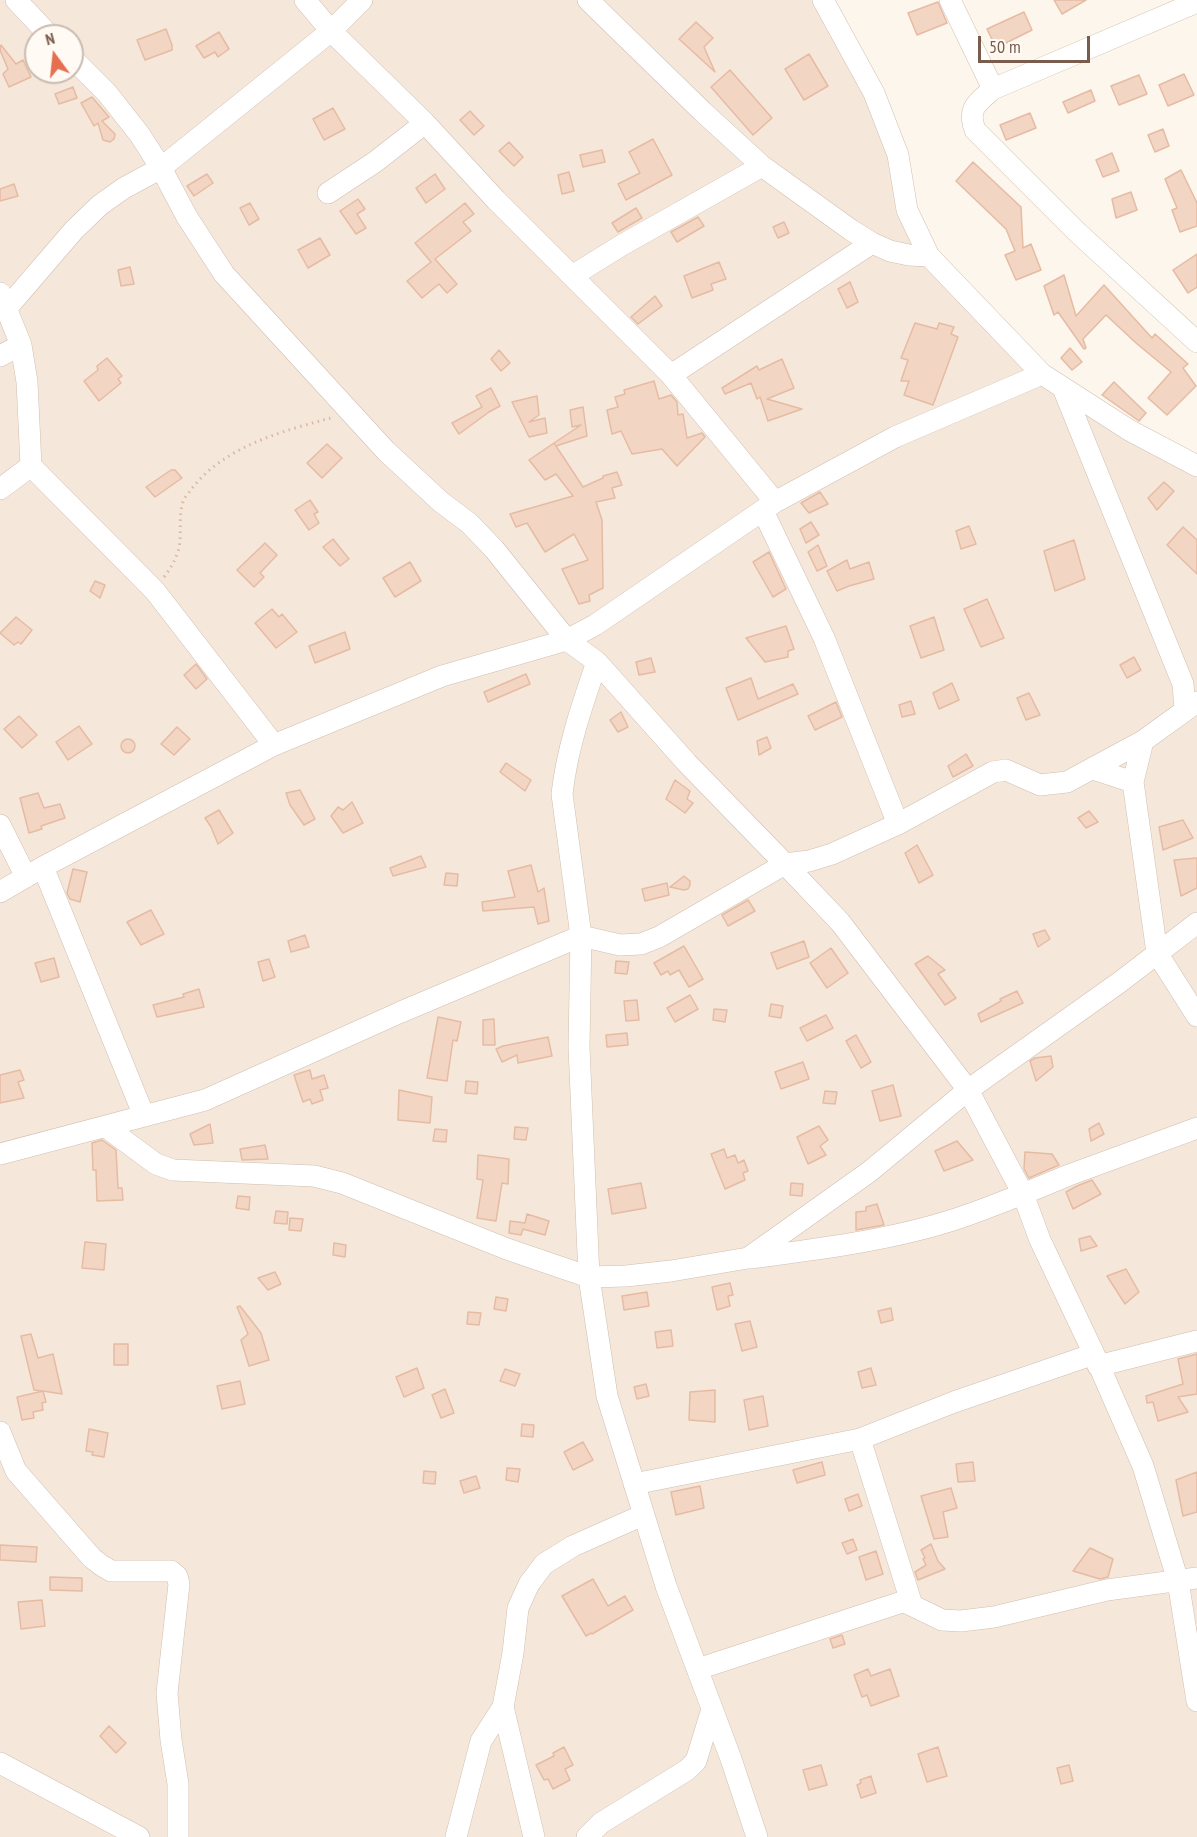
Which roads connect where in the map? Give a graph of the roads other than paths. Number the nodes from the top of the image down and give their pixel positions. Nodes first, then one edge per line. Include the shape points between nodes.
1 (16, 0) edge
2 (305, 0) edge
3 (363, 0) edge
4 (588, 0) edge
5 (823, 0) edge
6 (950, 0) edge
7 (1197, 2) edge
8 (39, 24) edge
9 (331, 32) junction
10 (84, 70) edge
11 (993, 89) junction
12 (425, 123) junction
13 (762, 166) junction
14 (162, 168) junction
15 (328, 193) dead end
16 (872, 243) junction
17 (929, 256) junction
18 (572, 276) junction
19 (4, 300) edge
20 (1197, 342) edge
21 (21, 345) junction
22 (0, 356) edge
23 (1042, 374) junction
24 (671, 375) junction
25 (1063, 388) junction
26 (31, 466) junction
27 (1197, 466) edge
28 (0, 489) edge
29 (769, 506) junction
30 (567, 640) junction
31 (597, 662) junction
32 (1191, 706) edge
33 (1143, 741) junction
34 (274, 746) junction
35 (1094, 769) junction
36 (1134, 782) junction
37 (897, 824) junction
38 (0, 825) edge
39 (785, 864) junction
40 (34, 872) junction
41 (0, 892) edge
42 (1197, 923) edge
43 (581, 936) junction
44 (1157, 953) junction
45 (1197, 1016) edge
46 (968, 1090) junction
47 (144, 1116) junction
48 (106, 1127) junction
49 (1197, 1128) edge
50 (0, 1154) edge
51 (1023, 1194) junction
52 (748, 1258) junction
53 (589, 1276) junction
54 (1197, 1341) edge
55 (1096, 1360) junction
56 (0, 1432) edge
57 (860, 1439) junction
58 (634, 1484) junction
59 (643, 1515) junction
60 (1187, 1579) edge
61 (912, 1605) junction
62 (698, 1668) junction
63 (1197, 1701) edge
64 (503, 1707) junction
65 (712, 1709) junction
66 (0, 1762) edge
67 (139, 1837) edge
68 (178, 1837) edge
69 (456, 1837) edge
70 (534, 1837) edge
71 (587, 1837) edge
72 (757, 1837) edge

1 - 8 street
2 - 9 street
3 - 9 street
4 - 13 street
5 - 17 street via 874,93 898,155 907,210
6 - 11 street
7 - 11 street
9 - 12 street
9 - 14 street
10 - 14 street via 107,93
11 - 20 street via 974,106 970,118 975,130 1077,232
12 - 15 street
12 - 18 street
13 - 16 street
13 - 18 street
14 - 19 street via 100,205
14 - 30 street via 187,217 224,274 386,451 494,549
16 - 17 street via 890,251
16 - 24 street
17 - 23 street
18 - 24 street
19 - 21 street
21 - 22 street
21 - 26 street
23 - 25 street
23 - 29 street via 895,437
24 - 29 street
25 - 27 street via 1129,430
25 - 32 street
26 - 28 street
26 - 34 street via 155,591
29 - 30 street
29 - 37 street
30 - 31 street
30 - 34 street via 442,676
31 - 39 street
31 - 43 street via 578,717 562,794
32 - 33 street
33 - 35 street
33 - 36 street
34 - 40 street
35 - 36 street
35 - 37 street via 1067,782 1040,785 1006,770 993,771
36 - 44 street
37 - 39 street via 832,854
38 - 40 street
39 - 43 street via 642,944 620,945
39 - 46 street via 840,922
40 - 41 street
40 - 47 street
42 - 44 street
43 - 47 street via 205,1100
43 - 53 street via 579,1047
44 - 45 street
44 - 46 street
46 - 51 street
46 - 52 street via 868,1172
47 - 48 street
48 - 50 street
48 - 53 street via 156,1164 173,1170 314,1176 342,1183 507,1249
49 - 51 street
51 - 52 street via 917,1229 832,1247
51 - 55 street
52 - 53 street via 671,1272
53 - 58 street via 607,1396
54 - 55 street
55 - 57 street via 954,1402
55 - 60 street
56 - 68 street via 16,1471 100,1566 111,1571 171,1571 177,1576 167,1693 178,1784
57 - 58 street
57 - 61 street
58 - 59 street
59 - 62 street
59 - 64 street via 573,1546 544,1564 529,1584 518,1608
60 - 61 street via 1107,1590 961,1621 942,1620
60 - 63 street
61 - 62 street via 902,1602
62 - 65 street
64 - 69 street via 481,1741
64 - 70 street
65 - 71 street via 696,1761
65 - 72 street
66 - 67 street

